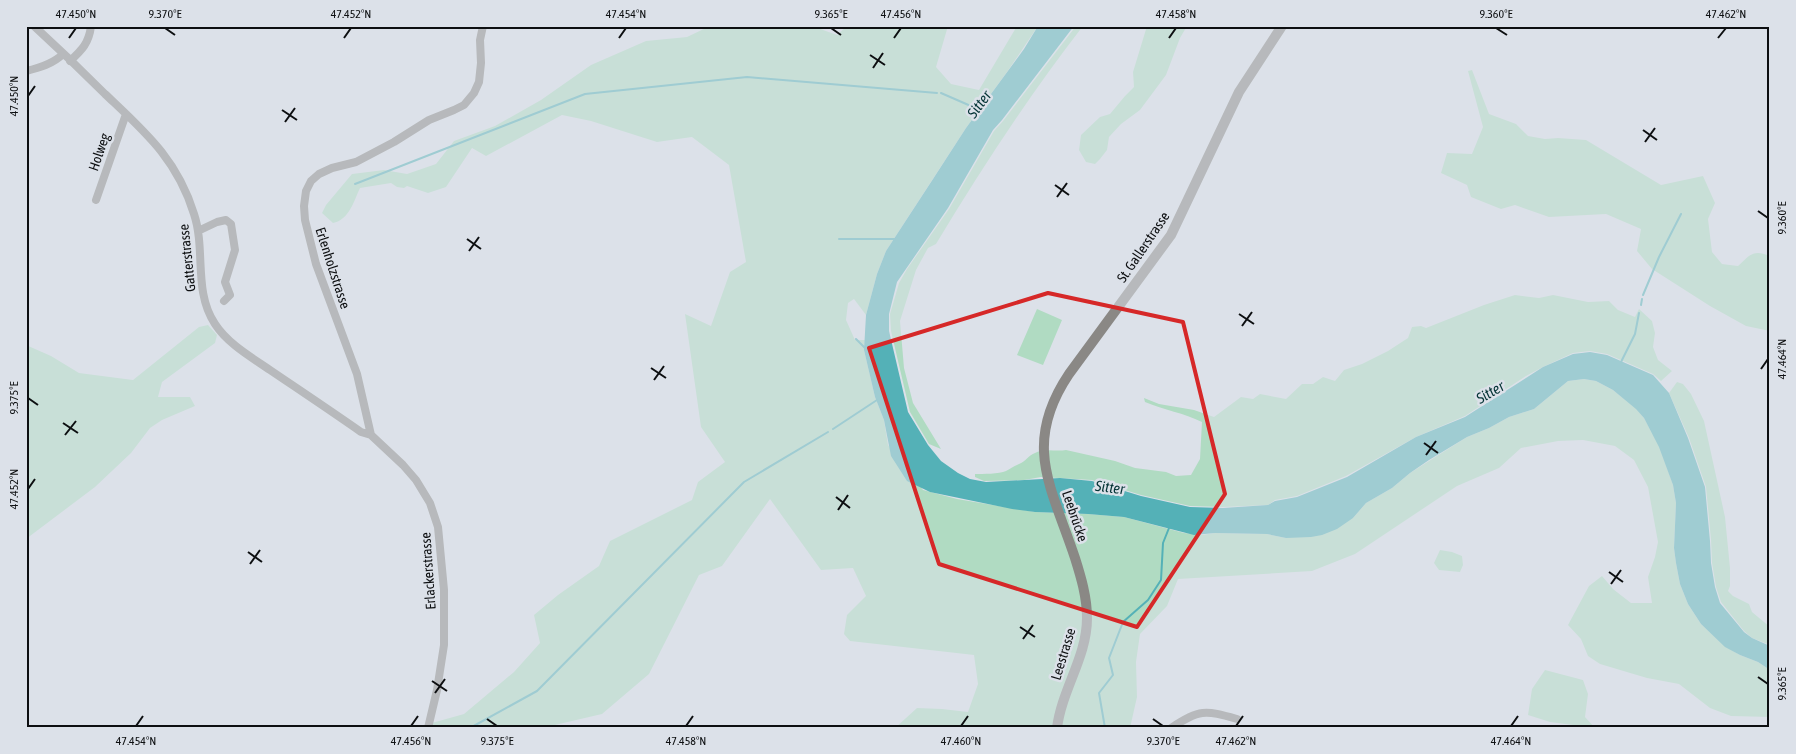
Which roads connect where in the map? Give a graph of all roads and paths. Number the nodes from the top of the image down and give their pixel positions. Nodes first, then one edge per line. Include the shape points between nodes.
1 (34, 26) edge
2 (91, 26) edge
3 (483, 26) edge
4 (1282, 26) edge
5 (63, 54) junction
6 (70, 61) junction
7 (26, 72) edge
8 (126, 114) junction
9 (96, 200) dead end
10 (198, 232) junction
11 (224, 301) dead end
12 (371, 435) junction
13 (1044, 454) joint
14 (1083, 586) joint
15 (1237, 719) dead end
16 (428, 728) edge
17 (1057, 728) edge
18 (1171, 728) edge

1 - 5 street, Gatterstrasse
2 - 6 street via 85,46
3 - 12 street, Erlenholzstrasse via 479,82 464,105 429,120 356,162 319,174 306,191 305,220 316,264 357,374
4 - 13 street, St. Gallerstrasse via 1239,92 1171,235 1057,392 1046,422
5 - 6 street, Gatterstrasse
5 - 7 street
6 - 8 street, Gatterstrasse
8 - 9 street, Holweg
8 - 10 street, Gatterstrasse via 152,138 174,167 187,192
10 - 11 street via 216,222 226,220 231,224 235,250 226,282 230,295
10 - 12 street, Gatterstrasse via 204,298 209,314 221,332 296,388 361,432
12 - 16 street, Erlackerstrasse via 410,471 430,503 438,527 444,590 444,645
13 - 14 street, Leebrücke via 1048,479
14 - 17 street, Leestrasse via 1086,634
15 - 18 street via 1198,712

